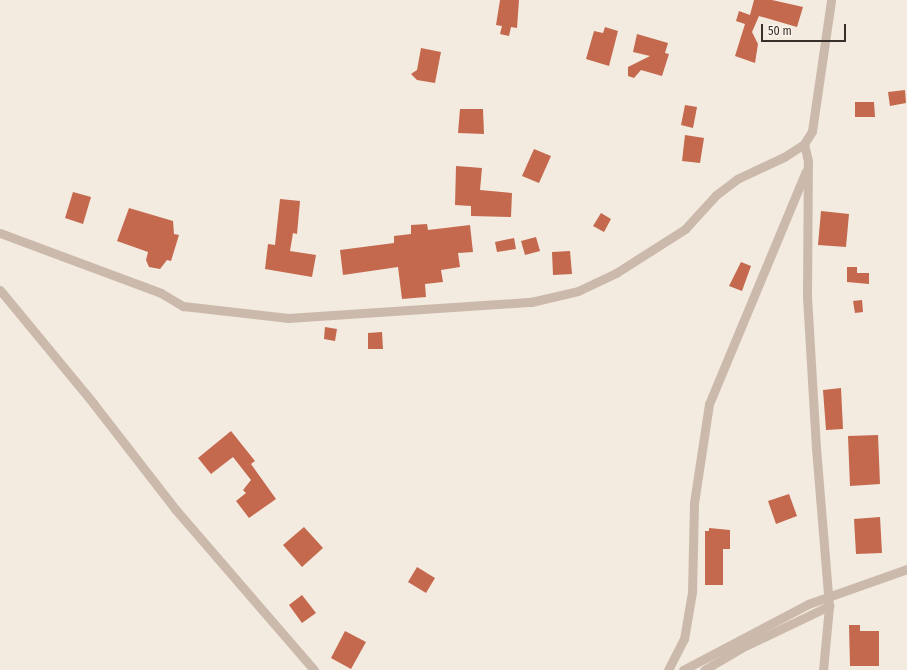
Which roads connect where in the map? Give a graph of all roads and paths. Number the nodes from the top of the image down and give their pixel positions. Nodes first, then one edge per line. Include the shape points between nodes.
1 (830, 0) edge
2 (804, 144) junction
3 (808, 161) junction
4 (0, 233) edge
5 (0, 290) edge
6 (907, 570) edge
7 (829, 596) junction
8 (829, 606) junction
9 (314, 670) edge
10 (668, 670) edge
11 (683, 670) edge
12 (704, 670) edge
13 (823, 670) edge

1 - 2 street via 812,132
2 - 3 street
2 - 4 street via 784,157 737,179 716,195 685,229 616,273 578,291 531,302 288,318 183,306 161,293
3 - 7 street via 807,295 816,448
3 - 10 street via 772,256 709,404 694,503 692,592 684,639
5 - 9 street via 93,402 176,510
6 - 7 street
7 - 8 street
7 - 11 street via 778,618
8 - 12 street via 741,648
8 - 13 street

